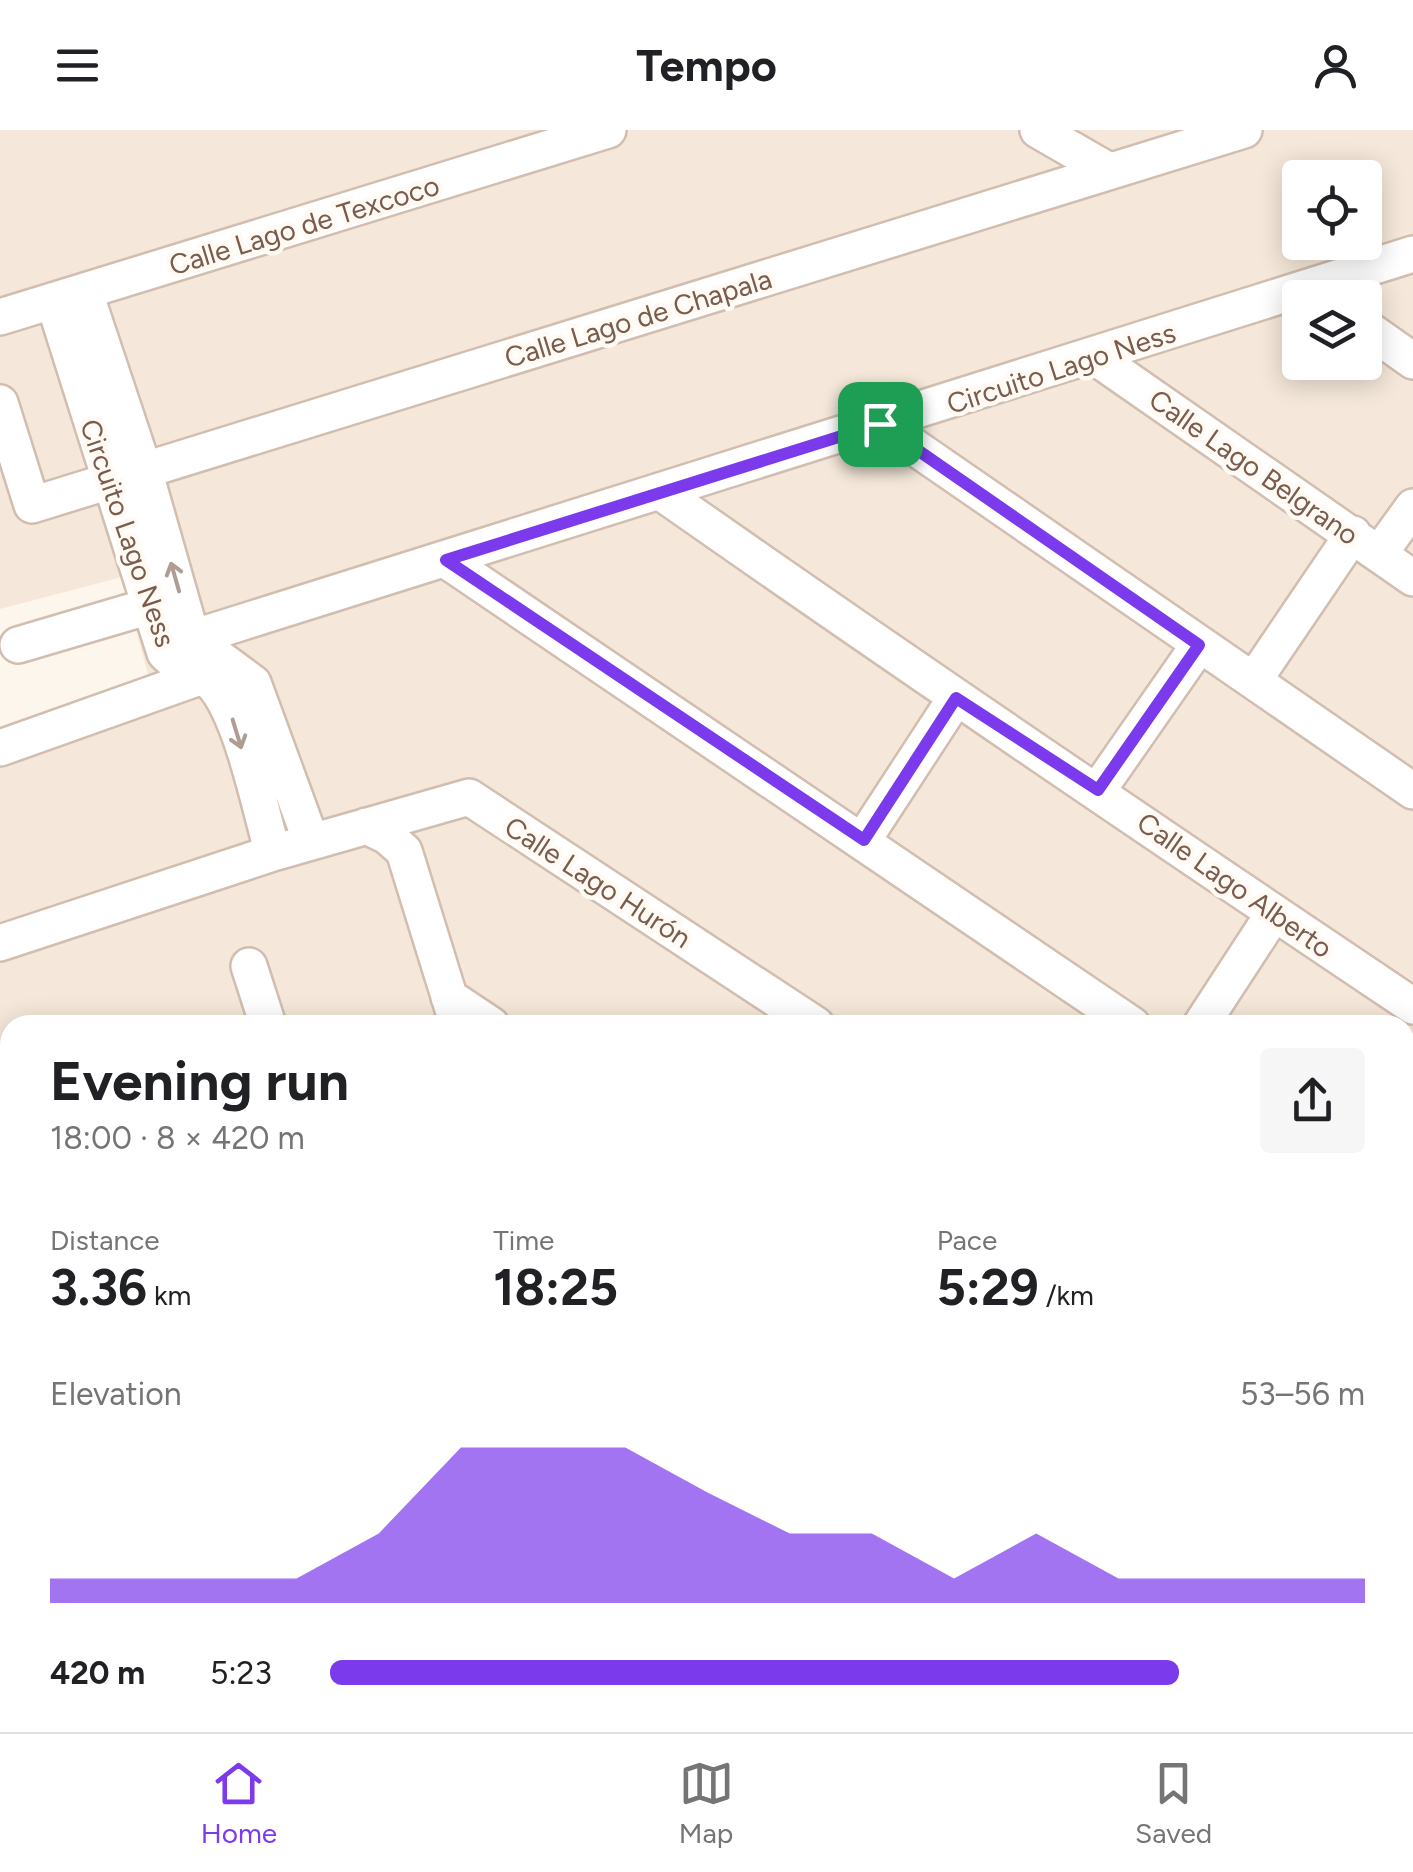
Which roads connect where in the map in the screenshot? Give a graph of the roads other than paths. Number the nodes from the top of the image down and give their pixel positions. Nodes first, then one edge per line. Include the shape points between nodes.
1 (608, 130) edge
2 (1038, 130) edge
3 (1244, 130) edge
4 (1110, 172) junction
5 (1413, 254) edge
6 (1348, 280) edge
7 (70, 298) junction
8 (1282, 303) edge
9 (0, 316) edge
10 (1382, 340) edge
11 (1095, 358) junction
12 (1413, 361) edge
13 (0, 403) edge
14 (880, 424) junction
15 (144, 470) junction
16 (108, 482) junction
17 (662, 492) junction
18 (1413, 507) edge
19 (1366, 544) junction
20 (446, 560) junction
21 (1413, 578) edge
22 (150, 606) junction
23 (242, 621) junction
24 (192, 638) junction
25 (18, 645) dead end
26 (1199, 645) junction
27 (214, 671) junction
28 (1254, 680) junction
29 (956, 698) junction
30 (0, 748) edge
31 (1098, 790) junction
32 (1413, 791) edge
33 (366, 826) junction
34 (318, 840) junction
35 (864, 840) junction
36 (273, 853) junction
37 (419, 893) junction
38 (1274, 913) junction
39 (0, 942) edge
40 (248, 966) dead end
41 (1413, 1006) edge
42 (454, 1011) edge
43 (265, 1015) edge
44 (801, 1015) edge
45 (1118, 1015) edge
46 (1208, 1015) edge

1 - 7 street, Calle Lago de Texcoco
2 - 4 street
3 - 4 street, Calle Lago de Chapala
4 - 15 street, Calle Lago de Chapala
5 - 6 street, Circuito Lago Ness
7 - 9 street, Calle Lago de Texcoco
7 - 15 street, Circuito Lago Ness
7 - 16 street, Circuito Lago Ness
8 - 11 street, Circuito Lago Ness
10 - 12 street
11 - 14 street, Circuito Lago Ness
11 - 19 street, Calle Lago Belgrano
13 - 16 street, Calle Lago de Chapala via 32,505
14 - 17 street, Circuito Lago Ness
14 - 26 street
15 - 16 street, Calle Lago de Chapala
24 -> 15 street, Circuito Lago Ness
16 - 22 street, Circuito Lago Ness
17 - 20 street, Circuito Lago Ness
17 - 29 street, Calle Lago Alberto
18 - 19 street
19 - 21 street, Calle Lago Belgrano
19 - 28 street
20 - 23 street, Circuito Lago Ness
20 - 35 street
22 - 25 street
22 - 27 street, Circuito Lago Ness via 165,653 182,671
23 - 24 street, Circuito Lago Ness
23 - 27 street via 237,649
24 - 27 street, Circuito Lago Ness
26 - 28 street
26 - 31 street
27 - 30 street
27 - 34 street, Circuito Lago Ness via 253,684
27 -> 36 street, Circuito Lago Ness
28 - 32 street
29 - 31 street, Calle Lago Alberto
29 - 35 street
31 - 38 street, Calle Lago Alberto
33 - 34 street, Calle Lago Hurón
33 - 37 street via 404,851
33 - 44 street, Calle Lago Hurón via 469,798
34 - 36 street
34 - 37 street via 361,848
35 - 45 street
36 - 39 street
37 - 42 street
38 - 41 street, Calle Lago Alberto
38 - 46 street
40 - 43 street

